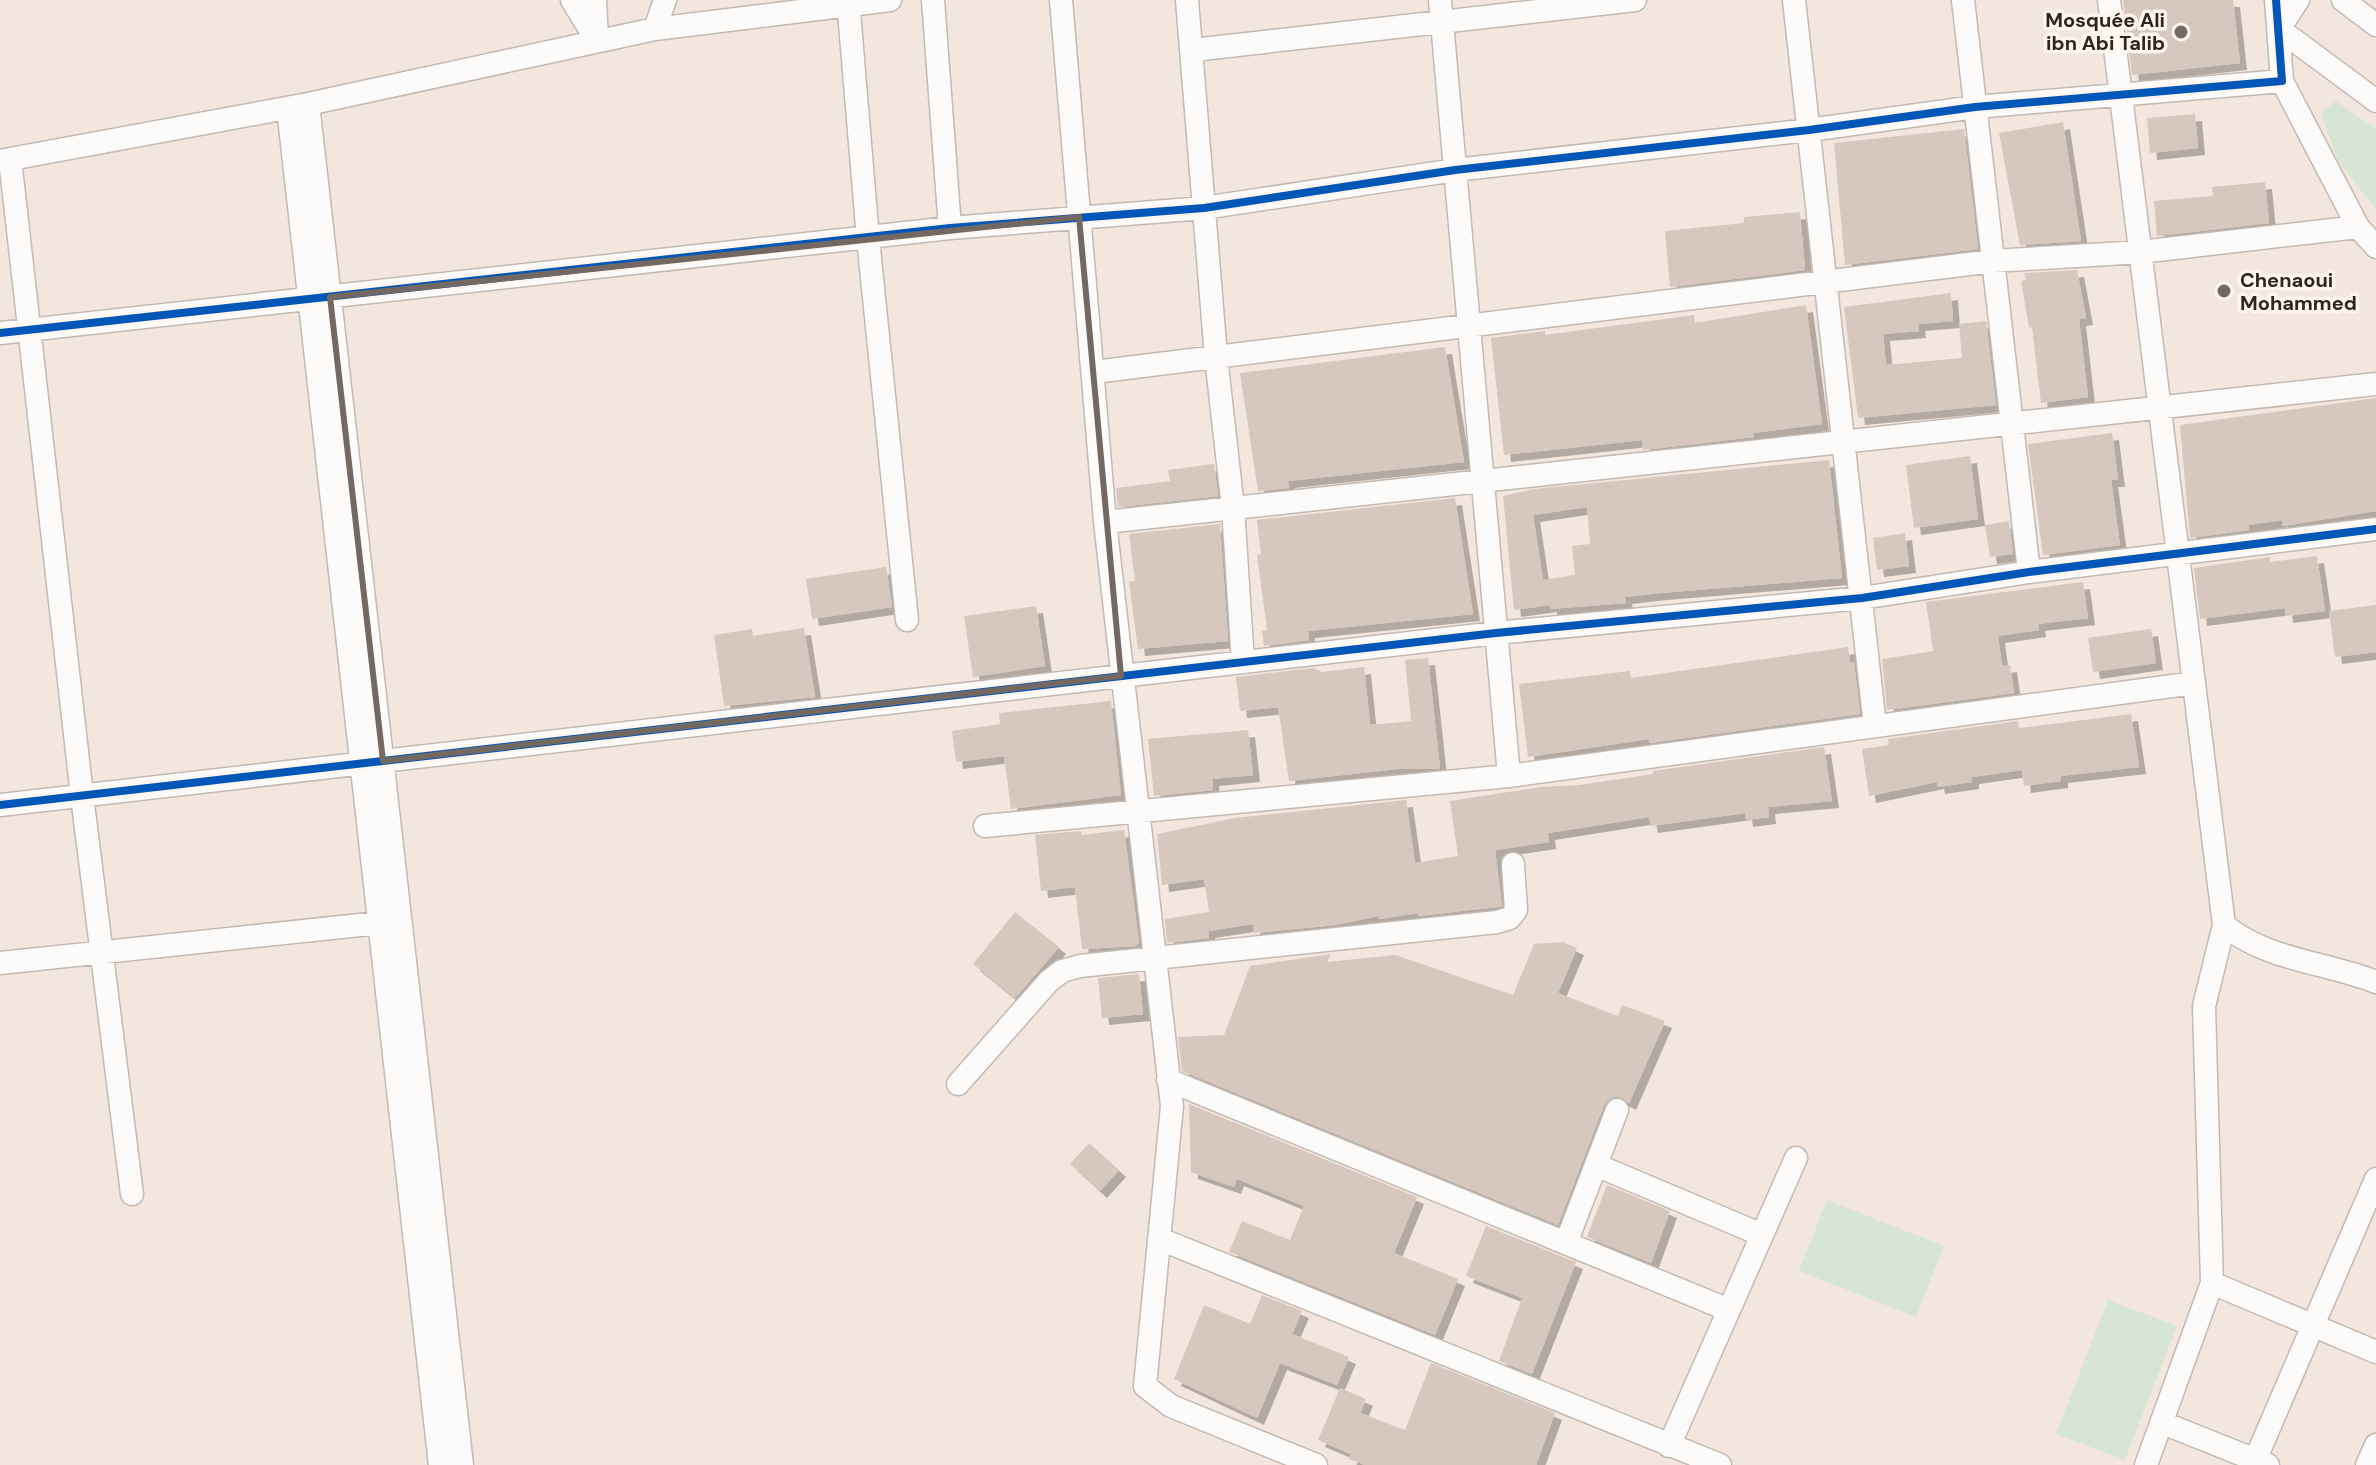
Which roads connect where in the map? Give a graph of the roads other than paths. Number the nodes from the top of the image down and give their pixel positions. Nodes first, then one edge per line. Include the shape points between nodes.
1 (572, 0) edge
2 (595, 0) edge
3 (665, 0) edge
4 (890, 0) edge
5 (933, 0) edge
6 (1061, 0) edge
7 (1187, 0) edge
8 (1635, 0) edge
9 (1794, 0) edge
10 (1963, 0) edge
11 (2109, 0) edge
12 (2276, 0) edge
13 (2298, 0) edge
14 (2343, 0) edge
15 (848, 2) edge
16 (1441, 11) edge
17 (2376, 25) edge
18 (655, 29) junction
19 (2279, 29) junction
20 (597, 41) junction
21 (1193, 50) junction
22 (2282, 81) junction
23 (2121, 97) junction
24 (2376, 101) edge
25 (298, 106) junction
26 (1975, 107) junction
27 (1809, 130) junction
28 (5, 160) edge
29 (1455, 170) junction
30 (1204, 208) junction
31 (1079, 217) junction
32 (2358, 227) junction
33 (950, 228) junction
34 (868, 239) junction
35 (2376, 247) edge
36 (2140, 252) junction
37 (1993, 261) junction
38 (1826, 283) junction
39 (320, 299) junction
40 (1469, 327) junction
41 (27, 330) junction
42 (0, 333) edge
43 (1216, 357) junction
44 (1094, 372) junction
45 (2376, 384) edge
46 (2160, 408) junction
47 (2012, 424) junction
48 (1844, 442) junction
49 (1482, 481) junction
50 (1233, 508) junction
51 (1105, 522) junction
52 (2376, 529) edge
53 (2178, 554) junction
54 (2029, 572) junction
55 (1862, 598) junction
56 (907, 620) dead end
57 (1496, 633) junction
58 (1243, 662) junction
59 (1121, 676) junction
60 (2194, 683) junction
61 (1875, 726) junction
62 (372, 763) junction
63 (1509, 776) junction
64 (82, 796) junction
65 (0, 805) edge
66 (1139, 813) junction
67 (985, 826) dead end
68 (1513, 864) dead end
69 (379, 923) junction
70 (2224, 925) junction
71 (102, 951) junction
72 (1154, 956) junction
73 (0, 963) edge
74 (2376, 982) edge
75 (1168, 1080) junction
76 (958, 1084) dead end
77 (1617, 1110) dead end
78 (1796, 1158) dead end
79 (1596, 1165) junction
80 (2376, 1179) edge
81 (132, 1194) dead end
82 (1762, 1235) junction
83 (1160, 1239) junction
84 (1566, 1243) junction
85 (2212, 1283) junction
86 (1729, 1310) junction
87 (2314, 1326) junction
88 (2376, 1352) edge
89 (2163, 1423) junction
90 (2376, 1445) edge
91 (1669, 1446) junction
92 (2259, 1463) edge
93 (440, 1465) edge
94 (462, 1465) edge
95 (1316, 1465) edge
96 (1720, 1465) edge
97 (2146, 1465) edge
98 (2367, 1465) edge

1 - 20 street
2 - 20 street
3 - 18 street
4 - 15 street
5 - 33 street
6 - 31 street
7 - 21 street
8 - 16 street
9 - 27 street
10 - 26 street
11 - 23 street
12 - 19 street
13 - 19 street
14 - 17 street
15 - 18 street
15 - 34 street
16 - 21 street
16 - 29 street
18 - 20 street
19 - 22 street
19 - 24 street
20 - 25 street
21 - 30 street
22 - 23 street
22 - 32 street
23 - 26 street
23 - 36 street
25 - 28 street
25 - 39 street
26 - 27 street
26 - 37 street
27 - 29 street
27 - 38 street
28 - 41 street
29 - 30 street
29 - 40 street
30 - 31 street
30 - 43 street
31 - 33 street
31 - 44 street
32 - 35 street
32 - 36 street
33 - 34 street
34 - 39 street
34 - 56 street
36 - 37 street
36 - 46 street
37 - 38 street
37 - 47 street
38 - 40 street
38 - 48 street
39 - 41 street
39 - 62 street
40 - 43 street
40 - 49 street
41 - 42 street
41 - 64 street
43 - 44 street
43 - 50 street
44 - 51 street
45 - 46 street
46 - 47 street
46 - 53 street
47 - 48 street
47 - 54 street
48 - 49 street
48 - 55 street
49 - 50 street
49 - 57 street
50 - 51 street
50 - 58 street
51 - 59 street
52 - 53 street
53 - 54 street
53 - 60 street
54 - 55 street
55 - 57 street
55 - 61 street
57 - 58 street
57 - 63 street
58 - 59 street
59 - 62 street
59 - 66 street
60 - 61 street
60 - 70 street
61 - 63 street
62 - 64 street
62 - 69 street
62 - 94 street
63 - 66 street
64 - 65 street
64 - 71 street
66 - 67 street
66 - 72 street
68 - 72 street via 1516,910 1497,922
69 - 71 street
69 - 93 street
70 - 74 street via 2270,952
70 - 85 street via 2204,1006
71 - 73 street
71 - 81 street
72 - 75 street
72 - 76 street via 1062,971
75 - 83 street via 1172,1106
75 - 84 street
77 - 79 street
78 - 82 street
79 - 82 street
79 - 84 street
80 - 87 street
82 - 86 street
83 - 91 street
83 - 95 street via 1145,1386 1171,1406
84 - 86 street
85 - 87 street
85 - 89 street
86 - 91 street
87 - 88 street
87 - 92 street
89 - 92 street
89 - 97 street
90 - 98 street
91 - 96 street

